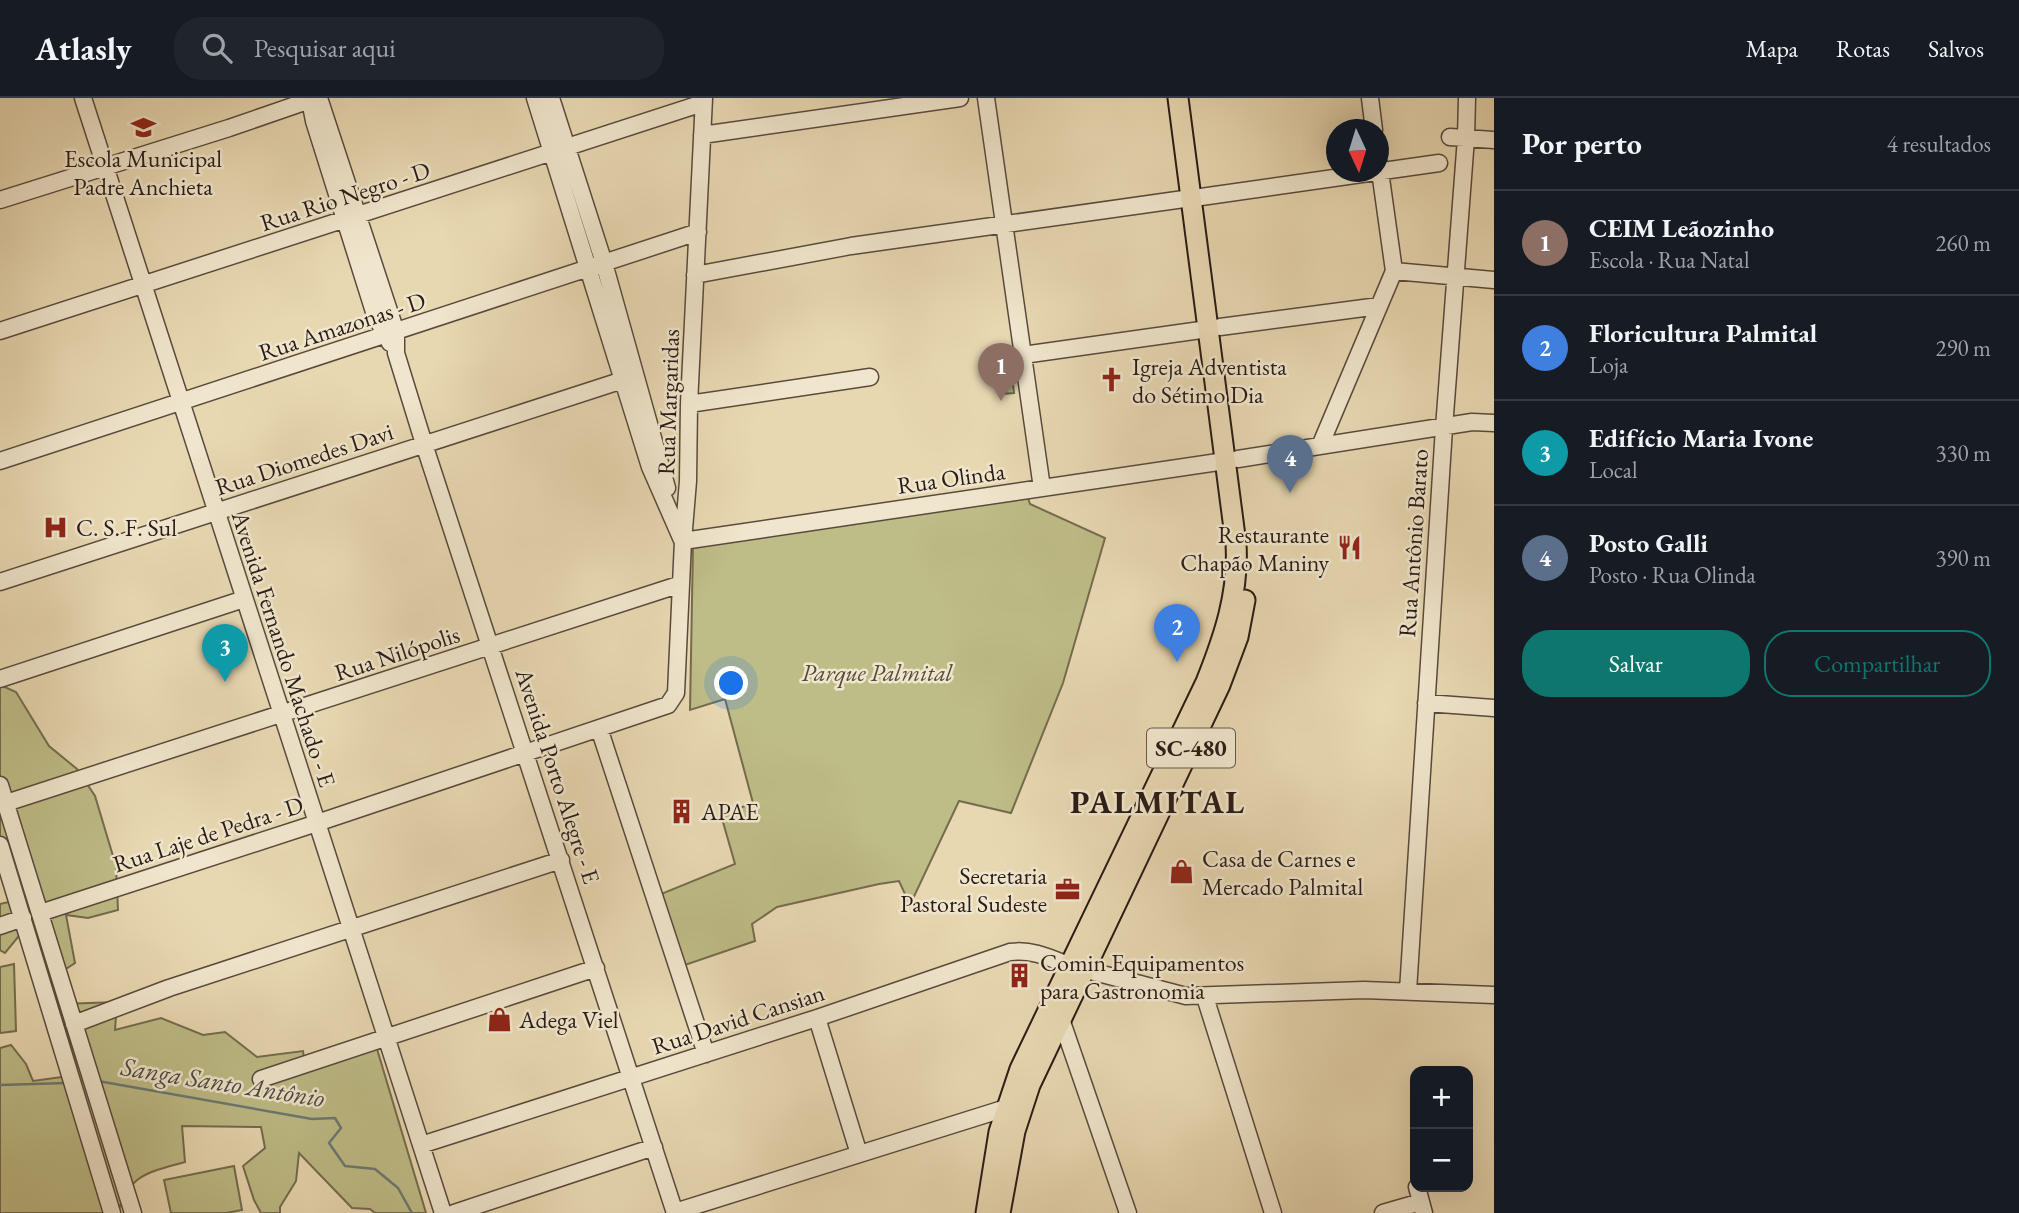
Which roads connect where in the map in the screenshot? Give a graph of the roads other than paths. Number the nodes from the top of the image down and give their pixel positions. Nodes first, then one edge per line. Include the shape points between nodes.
1 (83, 98) edge
2 (535, 98) edge
3 (551, 98) edge
4 (960, 98) edge
5 (986, 98) edge
6 (1178, 98) edge
7 (1187, 98) edge
8 (1370, 98) edge
9 (1467, 98) edge
10 (315, 99) edge
11 (704, 101) edge
12 (1373, 119) edge
13 (702, 135) junction
14 (1458, 138) junction
15 (1494, 140) edge
16 (560, 150) junction
17 (1439, 163) dead end
18 (1389, 166) edge
19 (105, 167) junction
20 (1326, 176) edge
21 (1381, 182) edge
22 (1196, 197) junction
23 (0, 200) edge
24 (352, 218) junction
25 (1004, 224) junction
26 (698, 232) junction
27 (596, 266) junction
28 (1394, 271) junction
29 (695, 275) junction
30 (1455, 277) junction
31 (1494, 280) edge
32 (143, 285) junction
33 (1379, 306) junction
34 (1214, 328) junction
35 (0, 331) edge
36 (390, 334) junction
37 (1023, 355) junction
38 (870, 377) dead end
39 (623, 380) junction
40 (181, 403) junction
41 (690, 404) junction
42 (1494, 424) edge
43 (1444, 428) junction
44 (424, 444) junction
45 (1320, 446) junction
46 (1231, 460) junction
47 (0, 461) edge
48 (688, 481) junction
49 (666, 483) junction
50 (1042, 488) junction
51 (216, 512) junction
52 (683, 541) junction
53 (0, 582) edge
54 (681, 584) junction
55 (244, 599) junction
56 (491, 646) junction
57 (0, 679) edge
58 (1426, 703) junction
59 (668, 705) joint
60 (1494, 708) edge
61 (282, 714) junction
62 (599, 729) junction
63 (526, 753) junction
64 (0, 785) edge
65 (6, 803) junction
66 (317, 823) junction
67 (0, 845) edge
68 (561, 859) junction
69 (40, 913) junction
70 (23, 918) junction
71 (0, 926) edge
72 (351, 928) junction
73 (1075, 967) junction
74 (596, 968) junction
75 (1408, 991) junction
76 (1494, 995) edge
77 (1205, 997) junction
78 (1054, 1014) junction
79 (817, 1018) junction
80 (74, 1024) junction
81 (386, 1038) junction
82 (706, 1054) junction
83 (632, 1078) junction
84 (261, 1079) dead end
85 (1006, 1108) junction
86 (421, 1145) junction
87 (654, 1147) junction
88 (859, 1154) junction
89 (1421, 1201) edge
90 (113, 1213) edge
91 (133, 1213) edge
92 (443, 1213) edge
93 (454, 1213) edge
94 (675, 1213) edge
95 (986, 1213) edge
96 (1000, 1213) edge
97 (1128, 1213) edge
98 (1273, 1213) edge
99 (1383, 1213) edge

1 - 19 street, Avenida Fernando Machado - E
2 - 16 street
3 - 16 street
4 - 13 street
5 - 25 street
6 - 22 main road, SC-480
7 - 22 main road, SC-480
8 - 12 street
9 - 14 street, Rua Antônio Barato
10 - 19 street
10 - 24 street, Avenida Porto Alegre - E
11 - 13 street, Rua Margaridas
11 - 16 street, Rua Rio Negro - D
13 - 26 street, Rua Margaridas
14 - 15 street
14 - 30 street, Rua Antônio Barato
16 - 24 street, Rua Rio Negro - D
16 - 27 street
17 - 18 street
19 - 23 street
19 - 32 street, Avenida Fernando Machado - E
20 - 22 street
21 - 28 street
22 - 25 street
22 - 34 main road, SC-480
24 - 32 street, Rua Rio Negro - D
24 - 36 street, Avenida Porto Alegre - E via 375,315
25 - 29 street
25 - 37 street
26 - 27 street, Rua Amazonas - D
26 - 29 street, Rua Margaridas
27 - 36 street, Rua Amazonas - D
27 - 39 street
27 - 49 street
28 - 30 street
28 - 33 street
29 - 41 street, Rua Margaridas
30 - 31 street
30 - 43 street, Rua Antônio Barato
32 - 35 street, Rua Rio Negro - D
32 - 40 street, Avenida Fernando Machado - E
33 - 34 street
33 - 45 street
34 - 37 street
34 - 46 main road, SC-480
36 - 40 street, Rua Amazonas - D
36 - 44 street, Avenida Porto Alegre - E
37 - 50 street
38 - 41 street
39 - 44 street, Rua Diomedes Davi
39 - 52 street via 650,467
40 - 47 street, Rua Amazonas - D
40 - 51 street, Avenida Fernando Machado - E
41 - 48 street, Rua Margaridas
42 - 43 street, Rua Olinda via 1472,422
43 - 45 street, Rua Olinda
43 - 58 street, Rua Antônio Barato
44 - 51 street, Rua Diomedes Davi
44 - 56 street, Avenida Porto Alegre - E
45 - 46 street, Rua Olinda
46 - 50 street, Rua Olinda
46 - 73 main road, SC-480 via 1237,562 1224,634
48 - 49 street
48 - 52 street, Rua Margaridas
49 - 52 street
50 - 52 street, Rua Olinda
51 - 53 street, Rua Diomedes Davi
51 - 55 street, Avenida Fernando Machado - E
52 - 54 street, Rua Margaridas
54 - 56 street, Rua Nilópolis
54 - 59 street, Rua Margaridas via 677,693
55 - 57 street
55 - 61 street, Avenida Fernando Machado - E
56 - 61 street, Rua Nilópolis
56 - 63 street, Avenida Porto Alegre - E
58 - 60 street
58 - 75 street, Rua Antônio Barato
59 - 62 street, Rua Laje de Pedra - D
61 - 65 street, Rua Nilópolis
61 - 66 street, Avenida Fernando Machado - E
62 - 63 street, Rua Laje de Pedra - D
62 - 82 street
63 - 66 street, Rua Laje de Pedra - D
63 - 68 street, Avenida Porto Alegre - E
64 - 65 street
65 - 69 street
66 - 69 street, Rua Laje de Pedra - D
66 - 72 street, Avenida Fernando Machado - E
67 - 70 street
68 - 72 street
68 - 74 street, Avenida Porto Alegre - E
69 - 80 street
70 - 71 street
70 - 90 street
72 - 80 street
72 - 81 street, Avenida Fernando Machado - E
73 - 77 street, Rua David Cansian
73 - 78 main road, SC-480
73 - 79 street, Rua David Cansian via 1022,950
74 - 81 street
74 - 83 street, Avenida Porto Alegre - E
75 - 76 street, Rua David Cansian
75 - 77 street, Rua David Cansian
77 - 98 street
78 - 85 main road, SC-480 via 1020,1069
78 - 96 main road, SC-480 via 1019,1114
78 - 97 street
79 - 82 street, Rua David Cansian
79 - 88 street
80 - 91 street
81 - 84 street
81 - 86 street, Avenida Fernando Machado - E
82 - 83 street, Rua David Cansian
83 - 86 street, Rua David Cansian
83 - 87 street, Avenida Porto Alegre - E
85 - 88 street
85 - 95 main road, SC-480
86 - 92 street, Avenida Fernando Machado - E
87 - 93 street
87 - 94 street, Avenida Porto Alegre - E
88 - 94 street
89 - 99 street

